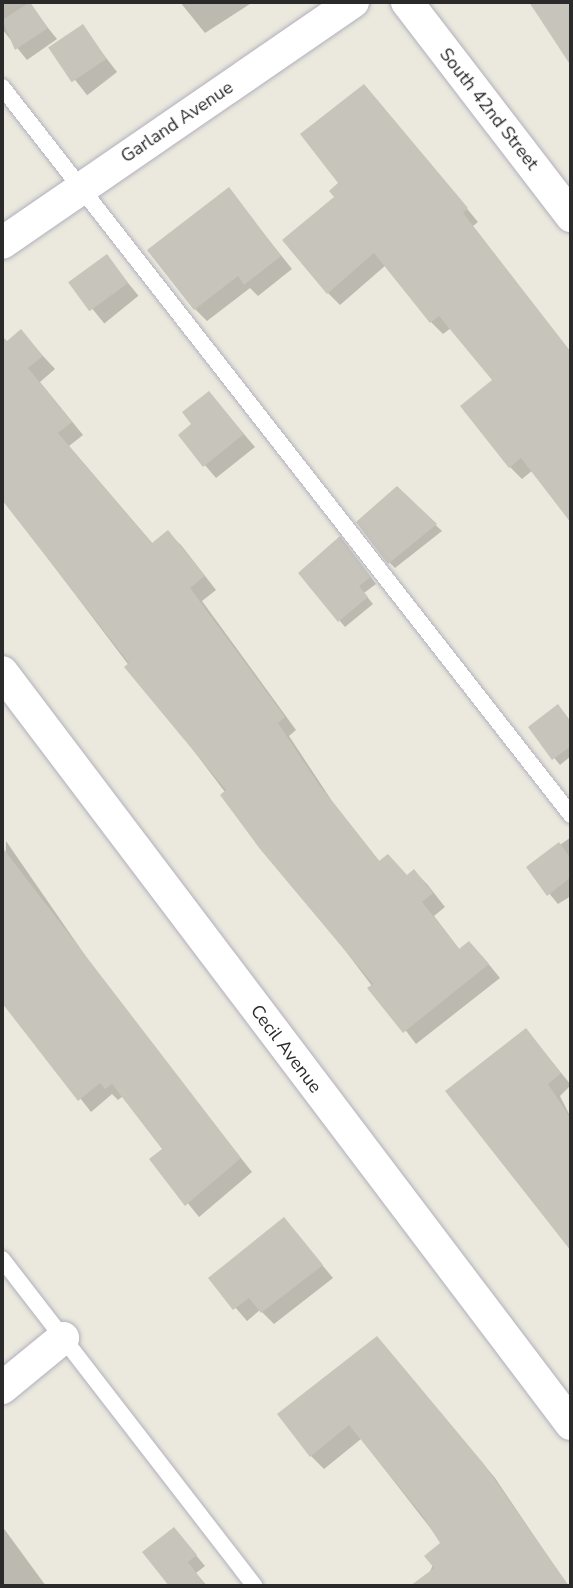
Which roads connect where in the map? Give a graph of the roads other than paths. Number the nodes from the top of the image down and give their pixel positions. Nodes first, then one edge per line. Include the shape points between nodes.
1 (353, 2) edge
2 (407, 2) edge
3 (2, 87) edge
4 (78, 190) junction
5 (571, 216) edge
6 (2, 243) edge
7 (2, 672) edge
8 (571, 815) edge
9 (2, 1259) edge
10 (63, 1338) junction
11 (2, 1388) edge
12 (571, 1424) edge
13 (255, 1586) edge

1 - 4 street, Garland Avenue
2 - 5 street, South 42nd Street
3 - 4 lane
4 - 6 street, Garland Avenue
4 - 8 lane
7 - 12 street, Cecil Avenue
9 - 10 lane
10 - 11 street
10 - 13 lane

